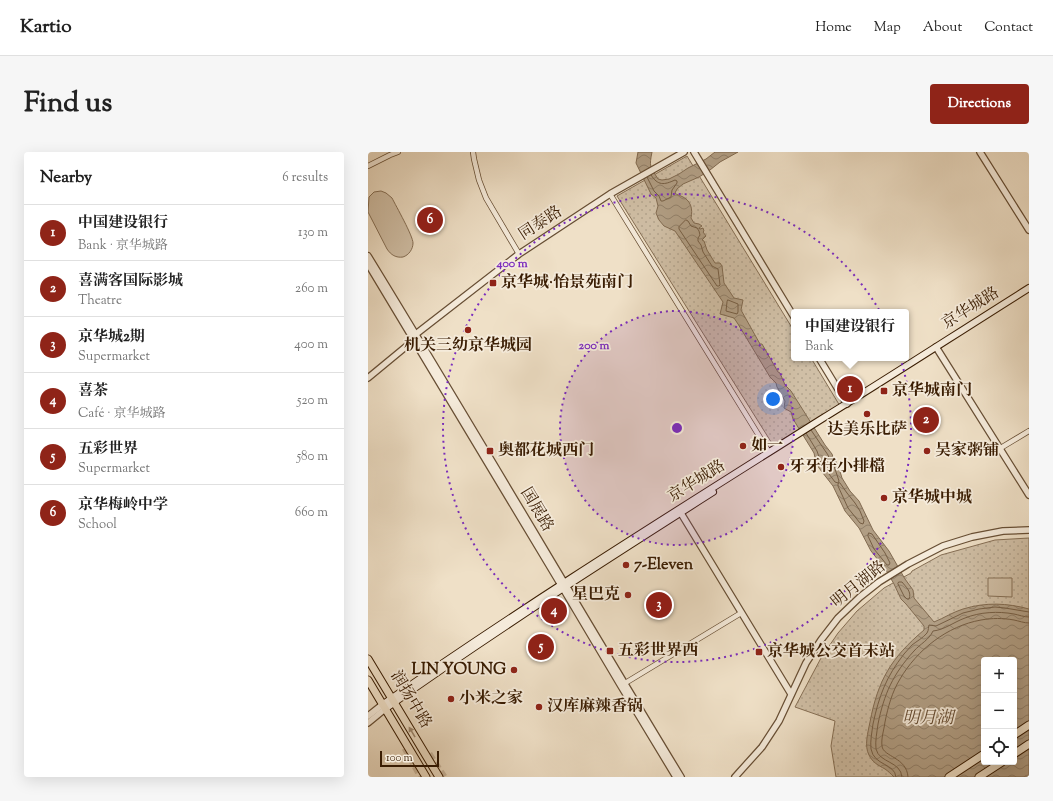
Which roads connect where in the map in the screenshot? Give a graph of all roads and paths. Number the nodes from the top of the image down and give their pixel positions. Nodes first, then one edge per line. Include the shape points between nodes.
1 (398, 152) edge
2 (473, 152) edge
3 (684, 152) edge
4 (694, 152) edge
5 (980, 152) edge
6 (368, 166) edge
7 (610, 194) junction
8 (1029, 230) edge
9 (519, 254) junction
10 (368, 256) edge
11 (368, 264) edge
12 (1029, 288) edge
13 (1029, 292) edge
14 (791, 312) edge
15 (415, 337) junction
16 (937, 348) junction
17 (821, 361) edge
18 (368, 378) edge
19 (847, 404) junction
20 (822, 421) junction
21 (1029, 431) edge
22 (796, 438) junction
23 (1000, 449) junction
24 (769, 452) junction
25 (1029, 495) edge
26 (680, 511) junction
27 (1029, 530) edge
28 (564, 585) junction
29 (741, 613) junction
30 (368, 659) edge
31 (368, 680) edge
32 (622, 685) junction
33 (791, 694) junction
34 (393, 700) junction
35 (384, 707) junction
36 (368, 716) edge
37 (368, 723) edge
38 (1029, 725) edge
39 (1017, 733) edge
40 (1029, 744) edge
41 (1017, 752) edge
42 (981, 756) edge
43 (997, 765) edge
44 (426, 777) edge
45 (439, 777) edge
46 (676, 777) edge
47 (681, 777) edge
48 (736, 777) edge
49 (949, 777) edge
50 (979, 777) edge

1 - 6 street
2 - 9 street via 486,198
3 - 7 street, 同泰路
4 - 14 street
5 - 8 street
7 - 9 street, 同泰路
7 - 24 street
9 - 15 street, 同泰路
10 - 15 street, 国展路
11 - 15 street, 国展路
12 - 16 main road, 京华城路
13 - 16 main road, 京华城路
15 - 18 street, 同泰路
15 - 28 street, 国展路
16 - 19 main road, 京华城路
16 - 20 main road, 京华城路
16 - 23 street
17 - 19 street
19 - 20 main road, 京华城路
20 - 22 main road, 京华城路
21 - 23 street
22 - 24 main road, 京华城路
22 - 26 main road, 京华城路
23 - 25 street
24 - 26 main road, 京华城路
26 - 28 main road, 京华城路
26 - 29 street
27 - 33 street, 明月湖路 via 1004,531 943,546 880,582 838,618 806,663
28 - 32 street, 国展路
28 - 34 main road, 京华城路
29 - 32 street
29 - 33 street
30 - 34 main road, 润扬中路
31 - 35 main road, 润扬中路
32 - 46 street, 国展路
32 - 47 street, 国展路
33 - 48 street, 明月湖路 via 779,721 762,747
34 - 35 main road, 京华城路
45 -> 34 main road, 润扬中路
35 - 36 street
35 - 37 street
35 - 44 main road, 润扬中路
38 - 39 main road
40 - 41 main road
42 - 49 main road
43 - 50 main road

